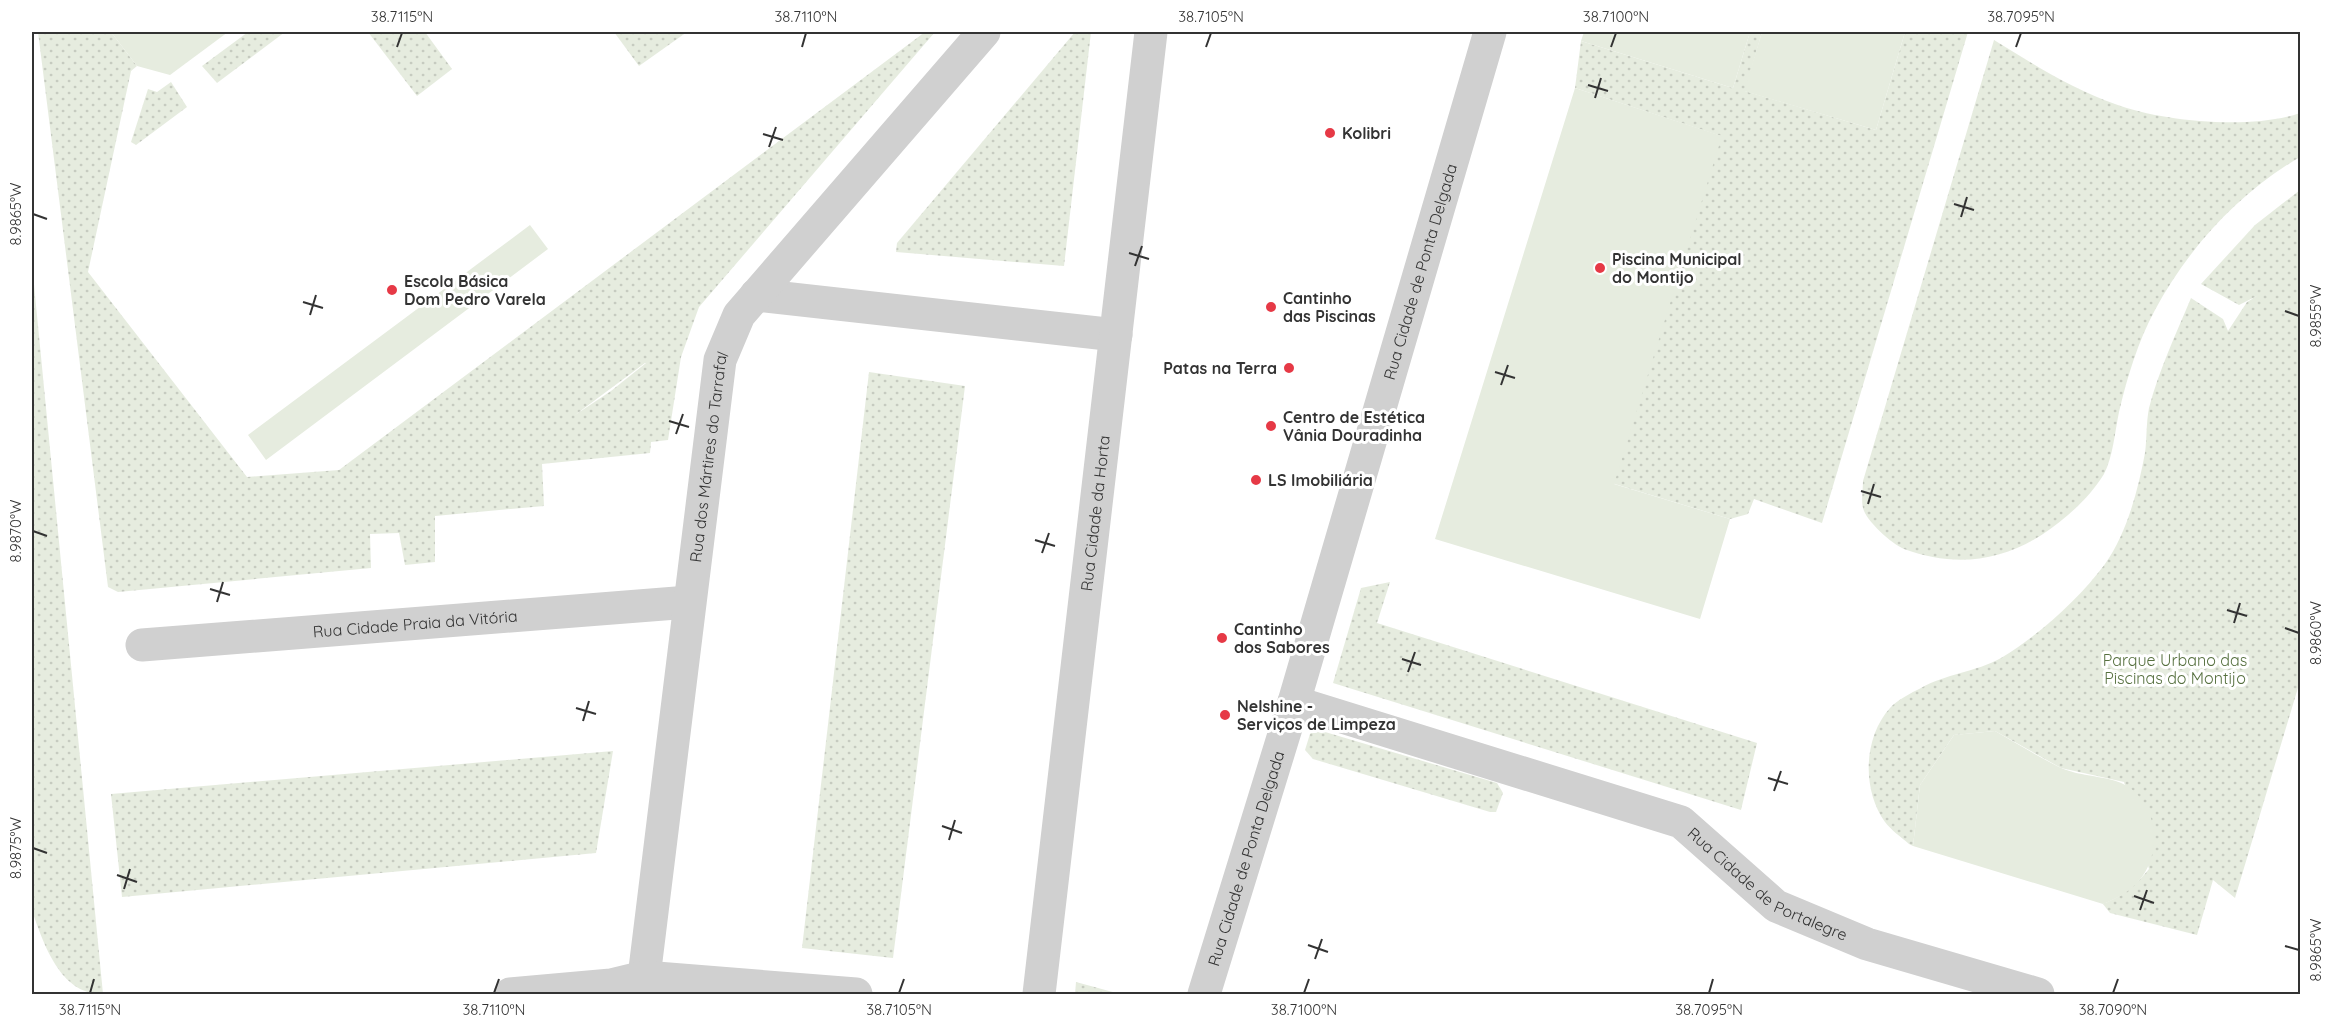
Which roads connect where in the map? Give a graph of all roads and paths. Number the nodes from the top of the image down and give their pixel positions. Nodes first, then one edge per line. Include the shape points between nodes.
1 (984, 32) edge
2 (1151, 32) edge
3 (1490, 32) edge
4 (756, 295) junction
5 (1116, 335) junction
6 (689, 602) junction
7 (142, 645) dead end
8 (1294, 702) junction
9 (645, 977) junction
10 (510, 994) edge
11 (855, 994) edge
12 (1039, 994) edge
13 (1204, 994) edge
14 (2038, 994) edge

1 - 4 street, Rua dos Mártires do Tarrafal
2 - 5 street, Rua Cidade da Horta
3 - 8 street, Rua Cidade de Ponta Delgada
4 - 5 street
4 - 6 street, Rua dos Mártires do Tarrafal via 739,315 720,360
5 - 12 street, Rua Cidade da Horta
6 - 7 street, Rua Cidade Praia da Vitória
6 - 9 street, Rua dos Mártires do Tarrafal
8 - 13 street, Rua Cidade de Ponta Delgada
8 - 14 street, Rua Cidade de Portalegre via 1681,822 1776,906 1867,944
9 - 10 street via 611,985
9 - 11 street

